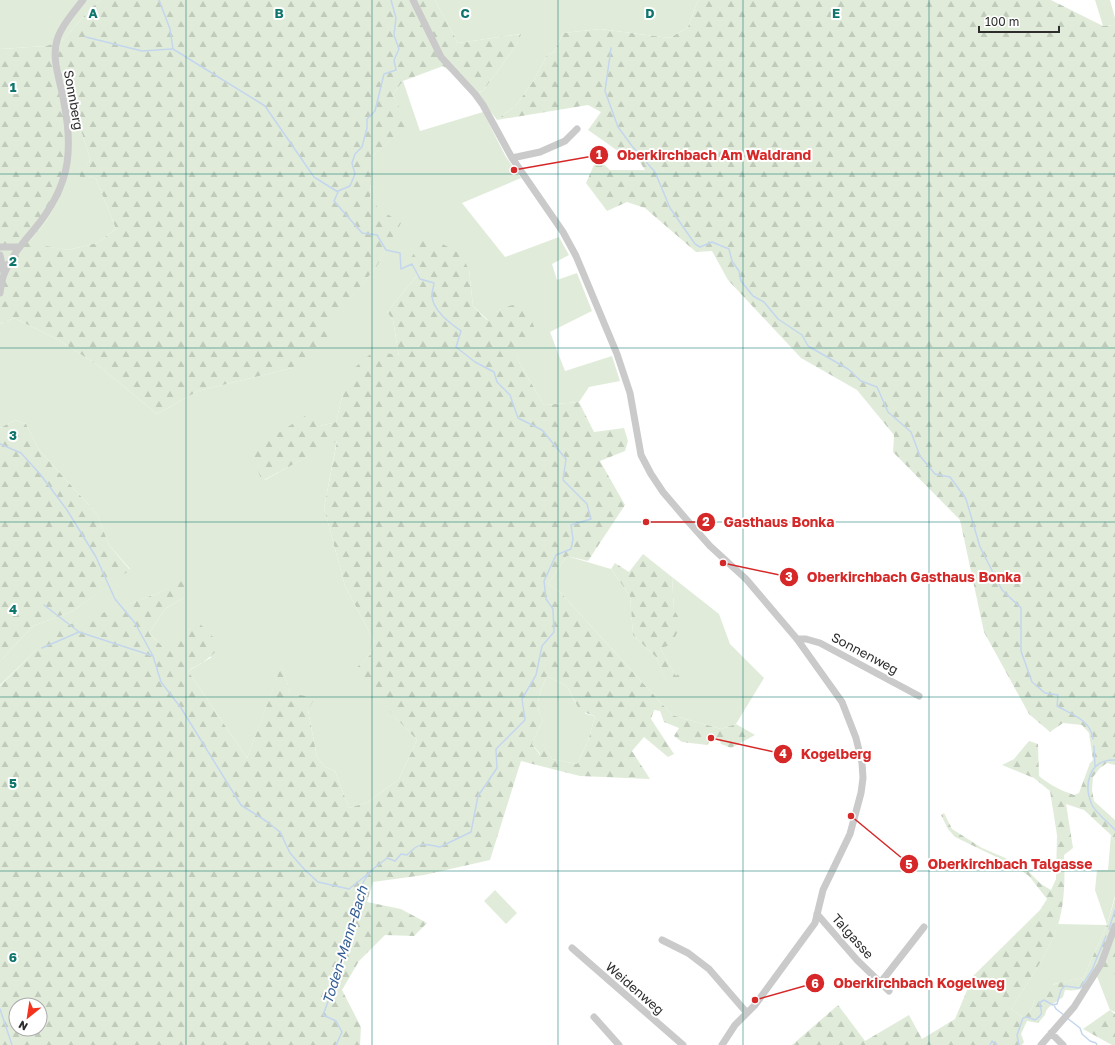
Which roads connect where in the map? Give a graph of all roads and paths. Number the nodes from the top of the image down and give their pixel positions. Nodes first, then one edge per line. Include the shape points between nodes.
1 (83, 0) edge
2 (413, 0) edge
3 (577, 129) dead end
4 (512, 158) junction
5 (0, 247) edge
6 (19, 247) junction
7 (0, 255) edge
8 (4, 273) junction
9 (0, 293) edge
10 (797, 639) junction
11 (919, 696) dead end
12 (818, 914) junction
13 (1115, 926) edge
14 (924, 927) dead end
15 (662, 940) dead end
16 (572, 948) dead end
17 (881, 982) junction
18 (889, 991) dead end
19 (747, 1013) junction
20 (594, 1017) dead end
21 (1052, 1033) junction
22 (619, 1045) edge
23 (683, 1045) edge
24 (722, 1045) edge
25 (1041, 1045) edge
26 (1063, 1045) edge

1 - 6 street, Sonnberg via 62,29 55,50 68,128 69,145 63,182 47,213
2 - 4 street via 441,57 483,105
3 - 4 street via 565,141 540,152
4 - 10 street via 563,232 576,256 619,361 633,406 640,448 651,474 686,519 710,546 746,579
5 - 6 street
6 - 8 street, Sonnberg
7 - 8 street
8 - 9 street
10 - 11 street, Sonnenweg via 820,643
10 - 12 street via 842,702 860,751 862,768 862,787 850,834 823,890
12 - 17 street, Talgasse via 857,960
12 - 19 street via 798,947
13 - 21 street via 1101,964 1074,1007
14 - 17 street
15 - 19 street via 688,953 709,969
16 - 23 street, Weidenweg
17 - 18 street, Talgasse
19 - 24 street via 735,1025
20 - 22 street
21 - 25 street
21 - 26 street

